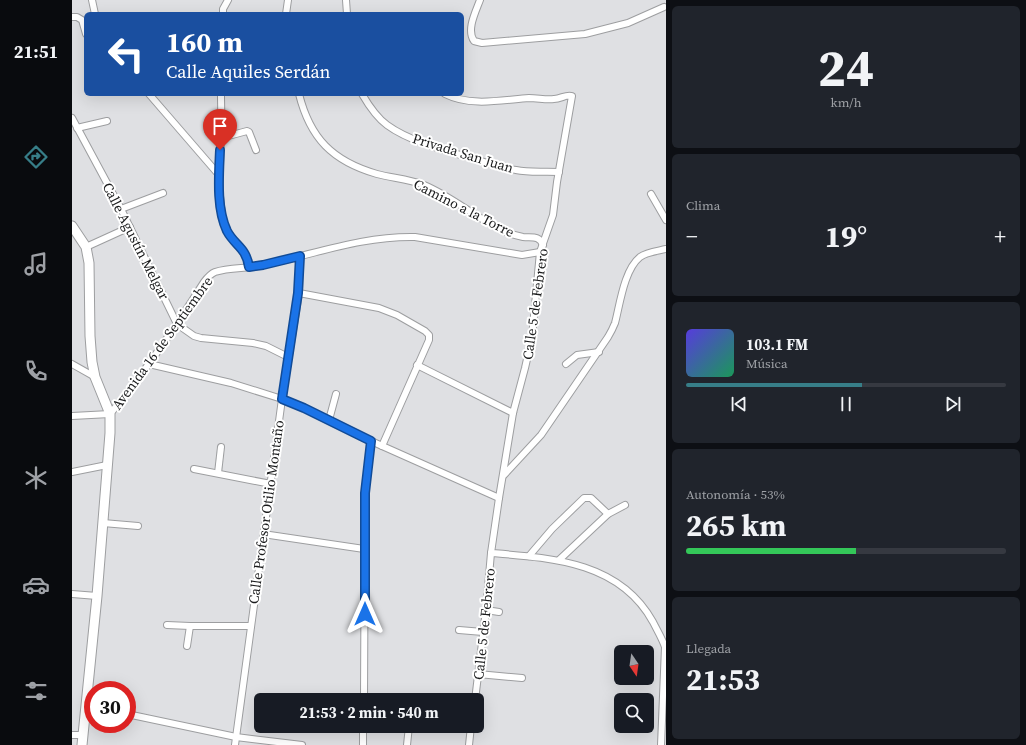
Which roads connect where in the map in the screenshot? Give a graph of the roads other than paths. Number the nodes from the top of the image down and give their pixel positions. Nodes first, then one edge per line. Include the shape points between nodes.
1 (92, 0) edge
2 (222, 0) edge
3 (228, 0) edge
4 (288, 0) edge
5 (346, 0) edge
6 (480, 0) edge
7 (664, 7) dead end
8 (223, 11) edge
9 (95, 12) edge
10 (286, 12) edge
11 (347, 12) edge
12 (72, 17) edge
13 (84, 27) edge
14 (151, 96) edge
15 (221, 96) edge
16 (300, 96) edge
17 (363, 96) edge
18 (453, 96) edge
19 (72, 118) edge
20 (107, 121) dead end
21 (77, 128) junction
22 (221, 138) junction
23 (256, 150) dead end
24 (559, 172) junction
25 (219, 175) junction
26 (163, 193) dead end
27 (651, 194) dead end
28 (121, 209) junction
29 (666, 220) edge
30 (72, 226) edge
31 (130, 227) junction
32 (543, 245) junction
33 (86, 247) junction
34 (666, 248) edge
35 (540, 252) junction
36 (300, 256) junction
37 (249, 267) junction
38 (298, 293) junction
39 (177, 324) junction
40 (598, 352) junction
41 (288, 356) junction
42 (72, 364) edge
43 (149, 364) junction
44 (566, 364) dead end
45 (417, 366) junction
46 (95, 377) junction
47 (336, 394) dead end
48 (282, 399) junction
49 (513, 413) junction
50 (110, 414) junction
51 (72, 416) edge
52 (329, 420) junction
53 (371, 441) junction
54 (382, 446) junction
55 (221, 447) dead end
56 (107, 465) junction
57 (194, 469) dead end
58 (72, 472) edge
59 (218, 473) junction
60 (503, 476) junction
61 (271, 484) junction
62 (499, 498) junction
63 (625, 505) dead end
64 (608, 514) junction
65 (103, 523) junction
66 (138, 526) dead end
67 (263, 534) junction
68 (364, 549) junction
69 (491, 553) junction
70 (529, 556) junction
71 (560, 560) junction
72 (72, 594) edge
73 (97, 596) junction
74 (486, 610) junction
75 (499, 612) dead end
76 (167, 625) dead end
77 (190, 626) junction
78 (251, 626) junction
79 (459, 630) dead end
80 (483, 632) junction
81 (187, 646) dead end
82 (478, 674) junction
83 (522, 678) dead end
84 (92, 681) edge
85 (364, 693) edge
86 (476, 693) edge
87 (136, 716) edge
88 (84, 731) edge
89 (363, 733) edge
90 (408, 733) edge
91 (471, 733) edge
92 (72, 735) edge
93 (83, 735) junction
94 (236, 737) junction
95 (82, 745) edge
96 (235, 745) edge
97 (298, 745) edge
98 (302, 745) edge
99 (363, 745) edge
100 (407, 745) edge
101 (469, 745) edge
102 (661, 745) edge

1 - 9 street
2 - 8 street
3 - 8 street
4 - 10 street
5 - 11 street
6 - 7 street via 471,34 474,41 482,43 585,34 628,23
12 - 13 street via 82,20
14 - 25 street
15 - 22 street
16 - 32 street, Camino a la Torre via 307,119 320,140 330,150 354,165 377,174 424,185 495,226 519,236 537,238
17 - 24 street, Privada San Juan via 371,109 386,124 424,143 511,169
18 - 24 street, Calle 5 de Febrero via 496,102 530,98 556,99 570,95 572,98
19 - 21 street, Calle Agustín Melgar
20 - 21 street
21 - 28 street, Calle Agustín Melgar
22 - 23 street via 249,132
22 - 25 street
24 - 32 street, Calle 5 de Febrero via 553,215
25 - 37 street via 220,201 225,224 230,236 248,258
26 - 28 street
27 - 29 street
28 - 31 street, Calle Agustín Melgar
30 - 33 street
31 - 33 street
31 - 39 street, Calle Agustín Melgar
32 - 35 street, Calle 5 de Febrero
33 - 46 street via 90,284 91,351
34 - 40 street via 640,257 633,264 614,325
35 - 36 street, Avenida 16 de Septiembre via 522,255 415,237 401,237 345,244
35 - 49 street, Calle 5 de Febrero via 532,337
36 - 37 street, Avenida 16 de Septiembre
36 - 38 street, Calle Profesor Otilio Montaño
37 - 39 street, Avenida 16 de Septiembre via 221,270 212,274
38 - 41 street, Calle Profesor Otilio Montaño
38 - 45 street via 388,311 425,331 429,335 429,340
39 - 41 street via 201,338 253,343
39 - 43 street, Avenida 16 de Septiembre
40 - 44 street via 577,354
40 - 60 street via 541,435
41 - 48 street, Calle Profesor Otilio Montaño
42 - 46 street
43 - 48 street via 231,383
43 - 50 street, Avenida 16 de Septiembre
45 - 49 street
45 - 54 street
46 - 50 street
47 - 52 street
48 - 52 street
48 - 61 street, Calle Profesor Otilio Montaño
49 - 60 street, Calle 5 de Febrero
50 - 51 street
50 - 56 street, Avenida 16 de Septiembre
52 - 53 street
53 - 54 street
53 - 68 street via 365,493
54 - 62 street
55 - 59 street
56 - 58 street
56 - 65 street, Avenida 16 de Septiembre
57 - 59 street
59 - 61 street
60 - 62 street, Calle 5 de Febrero
61 - 67 street, Calle Profesor Otilio Montaño
62 - 69 street, Calle 5 de Febrero
63 - 64 street
64 - 70 street via 591,498 582,499
64 - 71 street
65 - 66 street
65 - 73 street, Avenida 16 de Septiembre
67 - 68 street
67 - 78 street, Calle Profesor Otilio Montaño
68 - 85 street
69 - 70 street
69 - 74 street, Calle 5 de Febrero
70 - 71 street
71 - 102 street via 603,574 630,592 648,614 665,647
72 - 73 street
73 - 84 street, Avenida 16 de Septiembre
74 - 75 street
74 - 80 street, Calle 5 de Febrero
76 - 77 street
77 - 78 street
77 - 81 street
78 - 94 street, Calle Profesor Otilio Montaño
79 - 80 street
80 - 82 street, Calle 5 de Febrero
82 - 83 street
82 - 86 street, Calle 5 de Febrero
87 - 94 street
88 - 93 street, Avenida 16 de Septiembre
89 - 99 street
90 - 100 street
91 - 101 street
92 - 93 street
93 - 95 street, Avenida 16 de Septiembre
94 - 96 street, Calle Profesor Otilio Montaño
94 - 97 street
97 - 98 street

